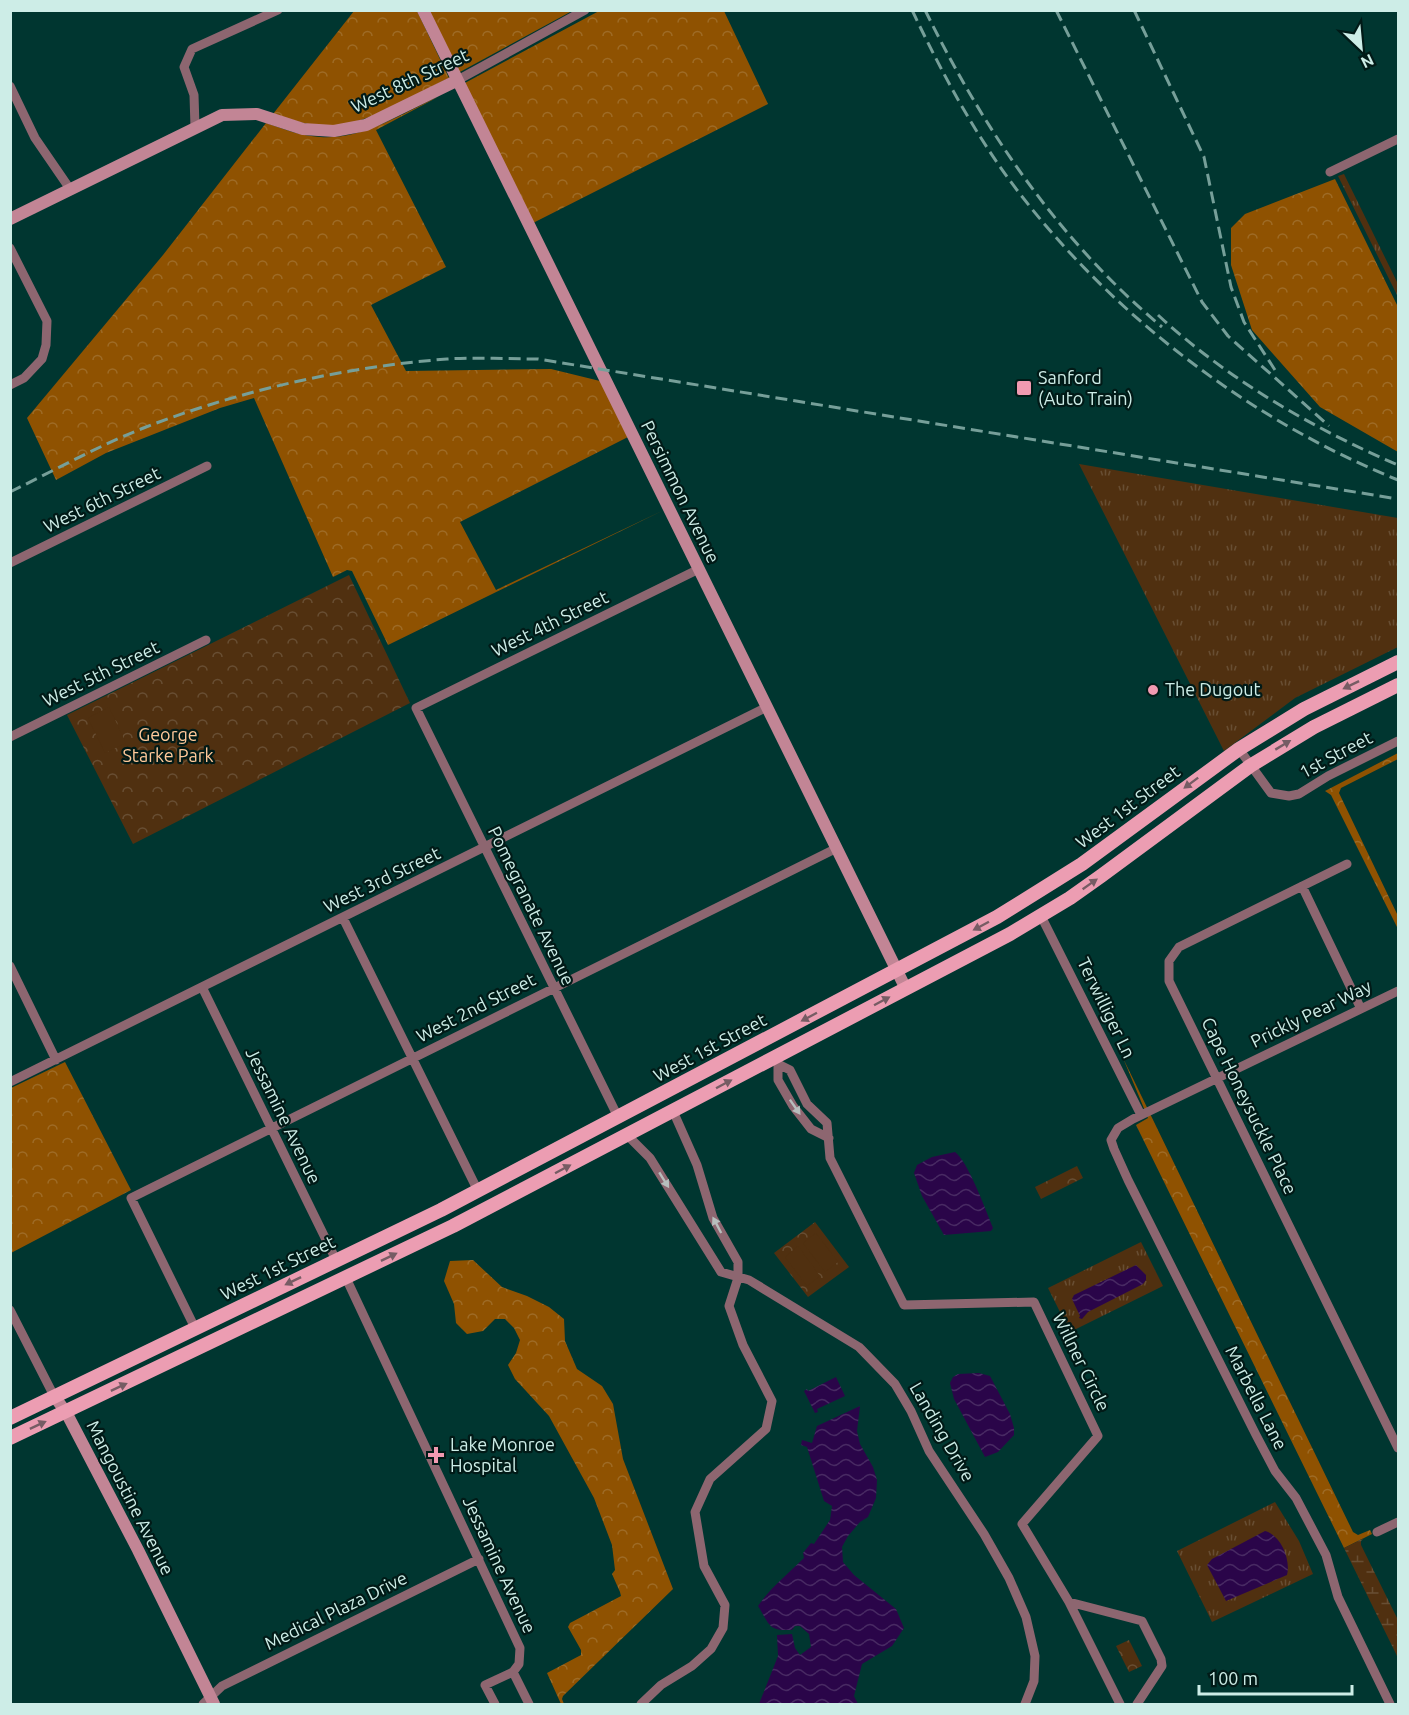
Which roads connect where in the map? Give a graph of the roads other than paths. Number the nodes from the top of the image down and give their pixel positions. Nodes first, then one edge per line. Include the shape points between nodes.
1 (278, 10) edge
2 (423, 10) edge
3 (585, 10) edge
4 (456, 81) junction
5 (10, 86) edge
6 (195, 127) junction
7 (1398, 139) edge
8 (1329, 172) dead end
9 (70, 189) junction
10 (10, 219) edge
11 (10, 248) edge
12 (10, 385) edge
13 (207, 466) dead end
14 (10, 563) edge
15 (699, 569) junction
16 (206, 640) dead end
17 (1398, 662) edge
18 (1398, 685) edge
19 (767, 707) junction
20 (416, 708) joint
21 (10, 737) edge
22 (1398, 741) edge
23 (1239, 749) junction
24 (1250, 766) junction
25 (483, 848) junction
26 (837, 848) junction
27 (1347, 864) dead end
28 (1302, 886) junction
29 (1041, 916) junction
30 (343, 918) junction
31 (10, 966) edge
32 (897, 970) junction
33 (202, 987) junction
34 (553, 987) junction
35 (906, 989) junction
36 (1398, 991) edge
37 (1361, 1009) junction
38 (413, 1059) junction
39 (56, 1060) junction
40 (776, 1061) junction
41 (1217, 1078) junction
42 (10, 1082) edge
43 (673, 1111) junction
44 (1141, 1115) junction
45 (618, 1117) junction
46 (271, 1129) junction
47 (627, 1135) junction
48 (829, 1138) junction
49 (582, 1159) junction
50 (478, 1191) junction
51 (406, 1226) junction
52 (336, 1260) junction
53 (346, 1278) junction
54 (738, 1278) junction
55 (298, 1301) junction
56 (10, 1310) edge
57 (195, 1328) junction
58 (54, 1396) junction
59 (66, 1412) junction
60 (10, 1418) edge
61 (10, 1438) edge
62 (1397, 1442) edge
63 (1398, 1522) edge
64 (1377, 1532) dead end
65 (479, 1559) junction
66 (1069, 1602) junction
67 (513, 1672) junction
68 (209, 1702) edge
69 (495, 1704) edge
70 (529, 1704) edge
71 (641, 1704) edge
72 (1025, 1704) edge
73 (1120, 1704) edge
74 (1137, 1704) edge
75 (1390, 1704) edge

1 - 6 street via 192,49 184,67 194,95
2 - 4 street, Persimmon Avenue
3 - 4 street, West 8th Street
4 - 6 street, West 8th Street via 366,125 334,131 303,129 257,114 222,115
4 - 15 street, Persimmon Avenue
5 - 9 street via 35,138
6 - 9 street, West 8th Street
7 - 8 street
9 - 10 street, West 8th Street
11 - 12 street via 47,321 42,359 24,378
13 - 14 street, West 6th Street
15 - 19 street, Persimmon Avenue
15 - 20 street, West 4th Street
16 - 21 street, West 5th Street
17 -> 23 main road, West 1st Street via 1304,709
24 -> 18 main road via 1314,727
19 - 25 street, West 3rd Street
19 - 26 street, Persimmon Avenue
20 - 25 street, Pomegranate Avenue
22 - 24 street, 1st Street via 1290,796 1271,793
23 - 24 street, 1st Street
23 -> 32 main road, West 1st Street via 1048,887
29 -> 24 main road
25 - 30 street, West 3rd Street
25 - 34 street, Pomegranate Avenue
26 - 32 street, Persimmon Avenue
26 - 34 street, West 2nd Street
27 - 28 street, Cape Honeysuckle Place
28 - 37 street
28 - 41 street, Cape Honeysuckle Place via 1179,947 1169,962 1169,981
29 - 35 main road
29 - 44 street, Terwilliger Ln
30 - 33 street, West 3rd Street
30 - 38 street
31 - 39 street
32 - 35 street, Persimmon Avenue
32 -> 45 main road, West 1st Street
33 - 39 street, West 3rd Street
33 - 46 street, Jessamine Avenue
34 - 38 street, West 2nd Street
34 - 45 street, Pomegranate Avenue
40 -> 35 main road
36 - 37 street, Prickly Pear Way
37 - 41 street, Prickly Pear Way
38 - 46 street, West 2nd Street
38 - 50 street
39 - 42 street, West 3rd Street
43 -> 40 main road
40 - 48 street, Willner Circle via 789,1070 807,1104 826,1123
40 -> 48 street via 778,1080 793,1106 811,1129
41 - 44 street, Prickly Pear Way
41 - 62 street, Cape Honeysuckle Place
43 - 47 main road
54 -> 43 street via 738,1262 713,1218 697,1165
44 - 75 street, Marbella Lane via 1115,1132 1111,1140 1114,1149 1275,1471 1296,1498 1326,1555 1338,1597
45 - 49 main road via 612,1133 591,1145
45 - 50 main road, West 1st Street
46 - 52 street, Jessamine Avenue
46 - 57 street, West 2nd Street via 132,1198
47 - 49 main road
47 -> 54 street, Landing Drive via 650,1158 721,1272
48 - 66 street, Willner Circle via 830,1158 904,1305 1034,1302 1098,1436 1022,1524
53 -> 49 main road
50 - 51 main road, West 1st Street
51 - 52 main road, West 1st Street
51 - 53 main road via 392,1240 358,1258
52 - 55 main road via 329,1275 312,1285
52 -> 57 main road, West 1st Street
53 - 55 main road
53 - 65 street, Jessamine Avenue
54 - 71 street via 729,1306 743,1345 772,1401 766,1428 710,1479 695,1512 704,1566 725,1605 723,1628 711,1649
54 - 72 street, Landing Drive via 749,1280 859,1347 895,1384 929,1451 1004,1569 1026,1617 1035,1656 1034,1681
59 -> 55 main road
56 - 58 street, Mangoustine Avenue
57 - 58 main road, West 1st Street
58 - 59 street, Mangoustine Avenue
58 - 60 main road, West 1st Street
61 -> 59 main road
59 - 68 street, Mangoustine Avenue via 138,1550
63 - 64 street
65 - 67 street, Jessamine Avenue via 520,1648 519,1664
65 - 68 street, Medical Plaza Drive via 222,1686
66 - 73 street, Willner Circle
66 - 74 street via 1142,1621 1162,1666
67 - 69 street via 485,1685
67 - 70 street

